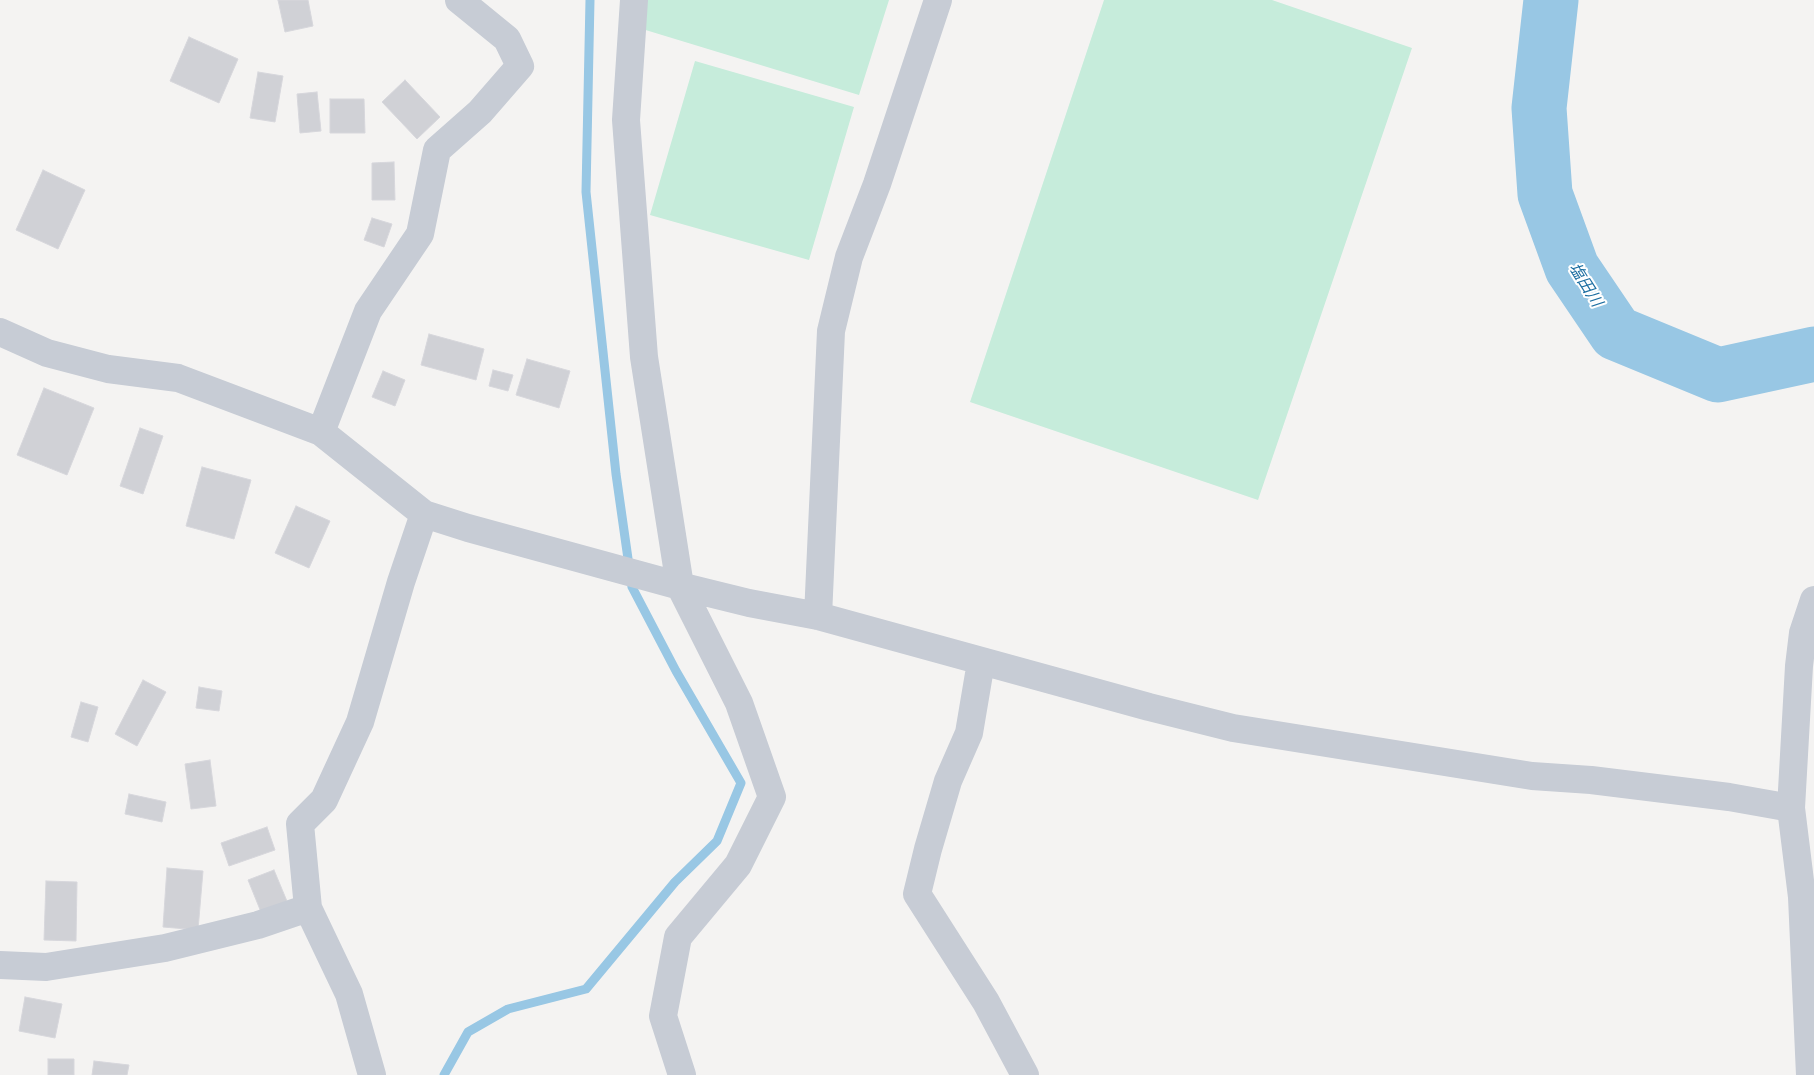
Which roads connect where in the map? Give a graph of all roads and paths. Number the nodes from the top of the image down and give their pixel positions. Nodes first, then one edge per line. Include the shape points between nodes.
1 (459, 0) edge
2 (634, 0) edge
3 (938, 0) edge
4 (0, 332) edge
5 (321, 432) junction
6 (424, 514) junction
7 (680, 586) junction
8 (1814, 600) edge
9 (818, 616) junction
10 (981, 662) junction
11 (1791, 808) junction
12 (1808, 898) edge
13 (308, 908) junction
14 (0, 965) edge
15 (372, 1075) edge
16 (682, 1075) edge
17 (1025, 1075) edge
18 (1810, 1075) edge

1 - 5 street via 507,39 520,66 480,112 437,150 420,234 368,311
2 - 7 street via 626,120 644,357
3 - 9 street via 877,184 849,257 831,331
4 - 5 street via 47,353 108,369 178,378
5 - 6 street
6 - 7 street
6 - 13 street via 360,722 324,800 300,824
7 - 9 street
7 - 16 street via 739,703 772,797 738,865 678,937 663,1016
8 - 11 street via 1803,633 1799,666
9 - 10 street
10 - 11 street via 1233,728 1532,776 1730,797
10 - 17 street via 969,733 948,781 918,894 986,1002
11 - 12 street
12 - 18 street
13 - 14 street via 258,925 166,948 46,967
13 - 15 street via 349,994

